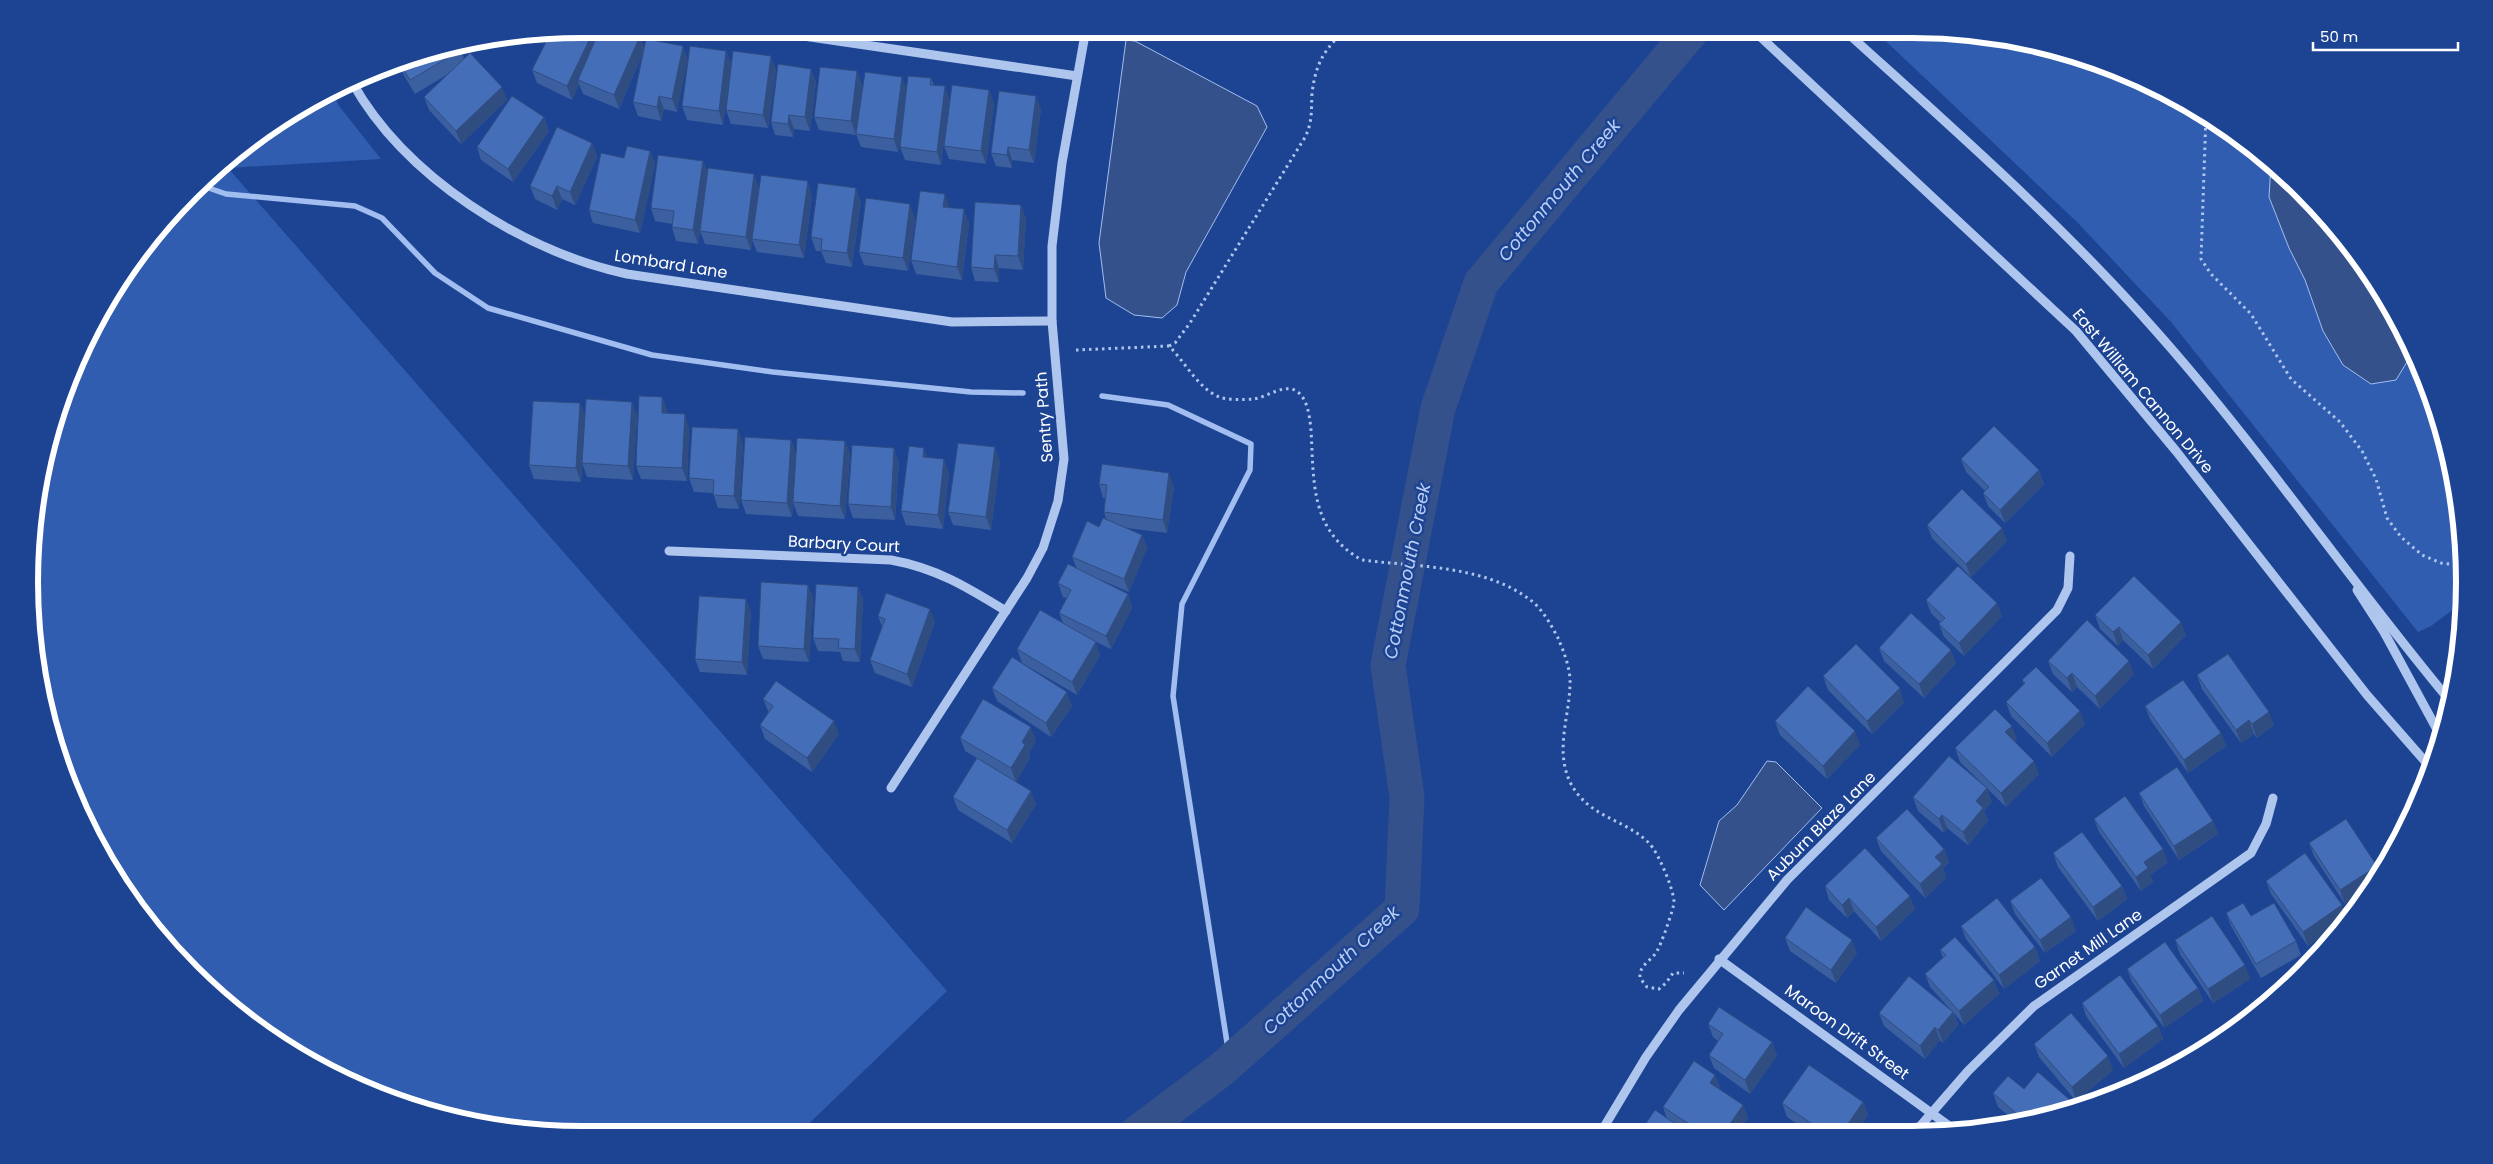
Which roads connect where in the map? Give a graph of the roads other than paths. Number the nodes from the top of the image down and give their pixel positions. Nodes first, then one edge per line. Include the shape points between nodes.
1 (819, 38) edge
2 (1084, 38) edge
3 (1762, 38) edge
4 (1853, 38) edge
5 (826, 39) joint
6 (1077, 76) junction
7 (355, 87) edge
8 (1052, 320) junction
9 (2324, 540) junction
10 (669, 551) dead end
11 (2070, 556) dead end
12 (1006, 611) junction
13 (2444, 693) edge
14 (2436, 727) edge
15 (2425, 761) edge
16 (891, 788) dead end
17 (2273, 798) dead end
18 (1719, 959) junction
19 (1932, 1113) junction
20 (1948, 1125) edge
21 (1605, 1126) edge
22 (1921, 1126) edge

1 - 5 street
2 - 6 street, Sentry Path
3 - 15 street, East William Cannon Drive via 2076,331 2176,451 2367,695
4 - 9 street via 2097,265 2163,339
5 - 6 street
6 - 8 street, Sentry Path via 1054,226
7 - 8 street, Lombard Lane via 373,116 420,166 473,207 536,245 588,265 627,274 952,322
8 - 12 street, Sentry Path via 1064,459 1058,501 1043,548
9 - 13 street
9 - 14 street via 2384,632
10 - 12 street, Barbary Court via 891,560 918,565 956,580
11 - 18 street, Auburn Blaze Lane via 2068,588 2058,610 1787,880
12 - 16 street, Sentry Path
17 - 19 street, Garnet Mill Lane via 2266,824 2251,853 2034,1006 1968,1071
18 - 19 street, Maroon Drift Street
18 - 21 street, Auburn Blaze Lane via 1678,1010
19 - 20 street, Maroon Drift Street
19 - 22 street, Garnet Mill Lane

